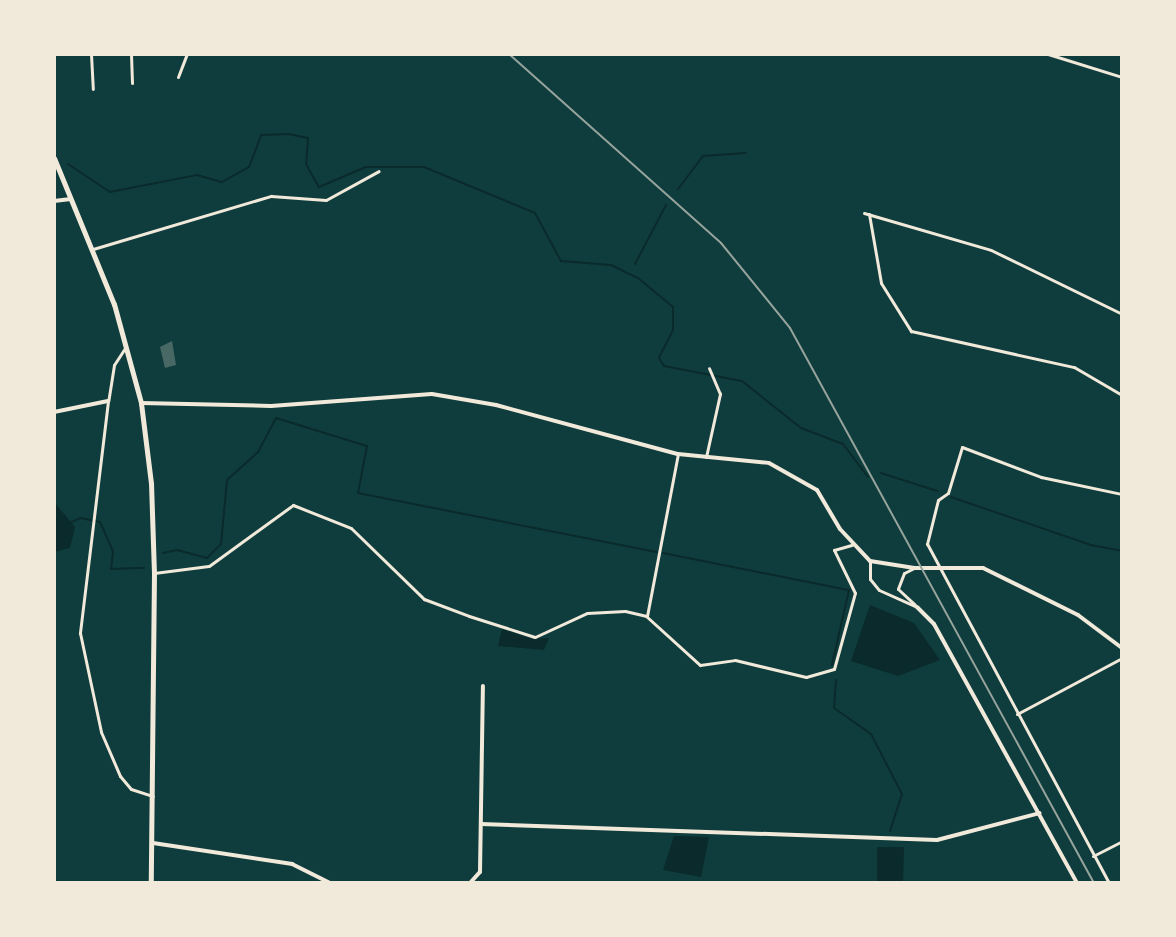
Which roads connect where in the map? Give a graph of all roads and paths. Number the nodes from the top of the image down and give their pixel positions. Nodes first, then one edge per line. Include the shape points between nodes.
1 (91, 54) edge
2 (131, 54) edge
3 (187, 54) edge
4 (1048, 54) edge
5 (178, 77) dead end
6 (1122, 77) edge
7 (132, 83) dead end
8 (93, 89) dead end
9 (54, 158) edge
10 (379, 171) dead end
11 (71, 199) junction
12 (54, 201) edge
13 (92, 249) junction
14 (1122, 314) edge
15 (127, 346) junction
16 (709, 368) dead end
17 (1122, 395) edge
18 (108, 401) junction
19 (141, 403) junction
20 (54, 412) edge
21 (678, 454) junction
22 (706, 457) junction
23 (1122, 494) edge
24 (852, 545) junction
25 (870, 561) junction
26 (938, 565) junction
27 (914, 568) junction
28 (154, 573) junction
29 (917, 607) junction
30 (646, 616) junction
31 (1122, 648) edge
32 (1122, 658) edge
33 (483, 686) dead end
34 (1017, 714) junction
35 (153, 796) junction
36 (1040, 813) junction
37 (481, 824) junction
38 (1122, 841) edge
39 (153, 843) junction
40 (1093, 856) junction
41 (151, 883) edge
42 (330, 883) edge
43 (470, 883) edge
44 (1077, 883) edge
45 (1109, 883) edge

1 - 8 street
2 - 7 street
3 - 5 street
4 - 6 street
9 - 11 highway
10 - 13 street via 326,200 271,196
11 - 12 street
11 - 13 highway
13 - 15 highway
14 - 17 street via 999,253 866,213 881,283 911,331 1074,367
15 - 18 street via 114,365
15 - 19 highway
16 - 22 street via 720,394
18 - 20 street
18 - 35 street via 80,615 94,704 120,776 131,789
19 - 21 street via 271,406 432,394 496,405
19 - 28 highway
21 - 22 street
21 - 30 street
22 - 24 street via 769,463 794,473 817,490
23 - 26 street via 1032,475 962,447 950,489 938,500 927,544
24 - 25 street
24 - 30 street via 834,550 855,595 832,670 806,677 735,660 700,665
25 - 27 street
25 - 29 street via 870,579 879,590
26 - 27 street
26 - 31 street via 983,568 1012,579 1078,615
26 - 34 street
27 - 29 street via 904,573 898,589
28 - 30 street via 209,566 293,505 359,534 424,599 529,635 553,632 595,612
28 - 35 highway
29 - 36 street via 934,624
32 - 34 street
33 - 37 street
34 - 40 street
35 - 39 highway
36 - 37 street via 937,840
36 - 44 street
37 - 43 street via 480,872
38 - 40 street
39 - 41 highway
39 - 42 street via 292,864
40 - 45 street

